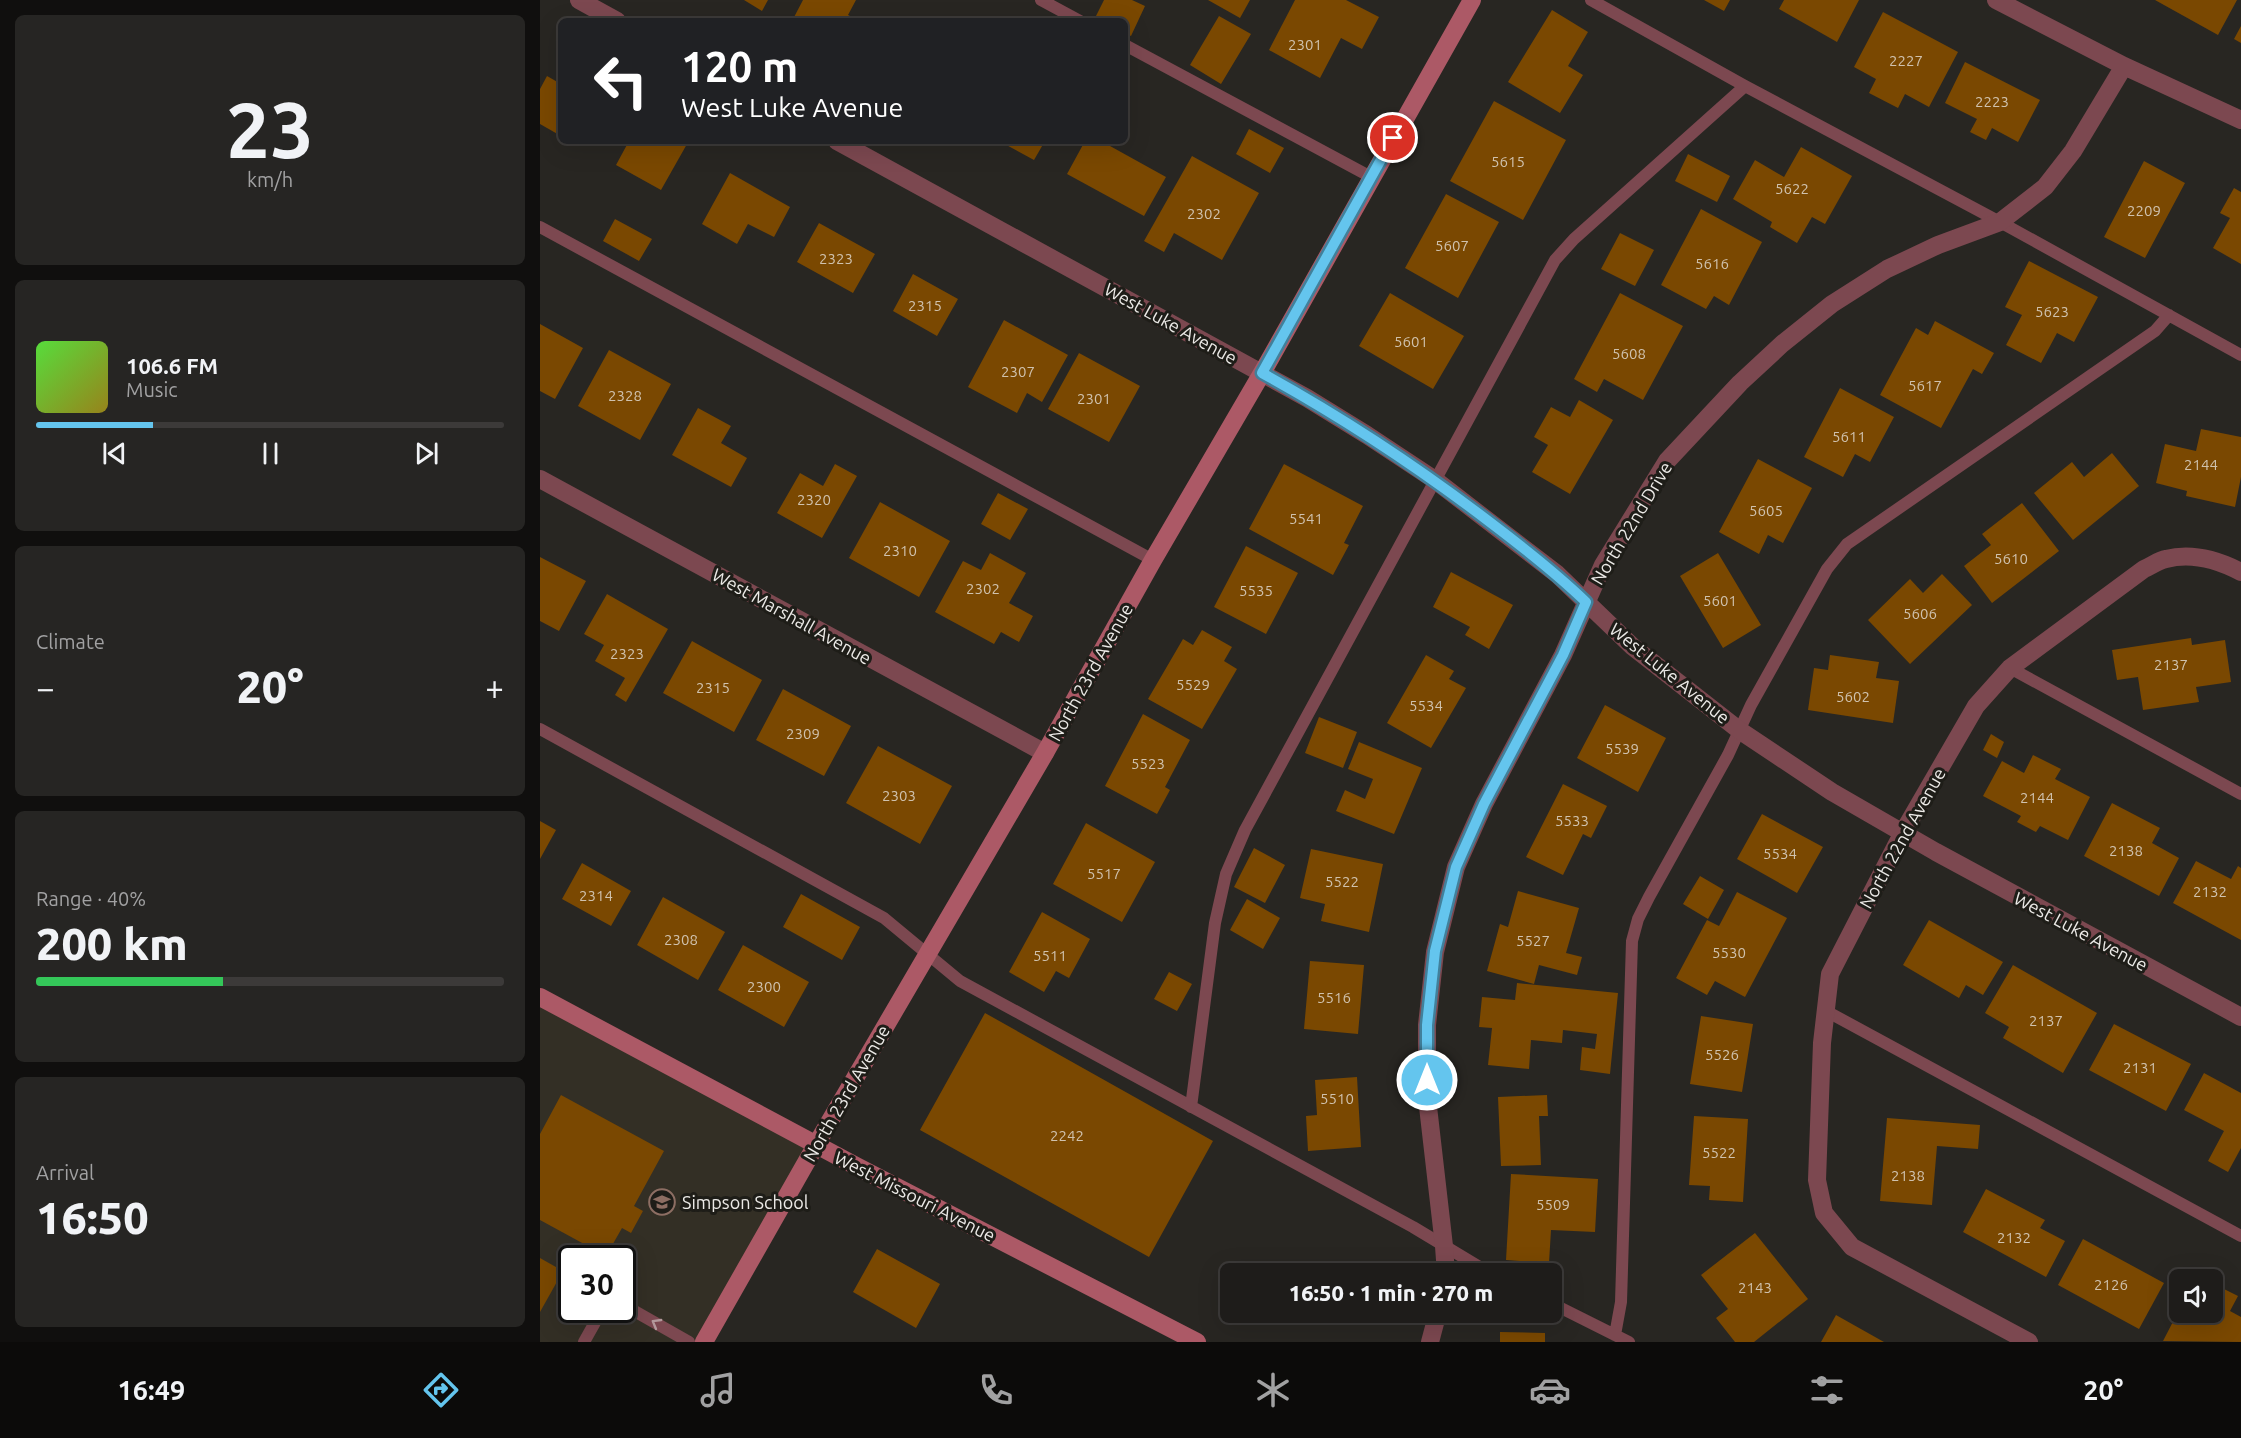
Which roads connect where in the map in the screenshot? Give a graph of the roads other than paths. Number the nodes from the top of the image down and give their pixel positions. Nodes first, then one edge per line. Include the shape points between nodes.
1 (579, 0) edge
2 (1041, 0) edge
3 (1472, 0) edge
4 (1591, 0) edge
5 (1996, 0) edge
6 (612, 18) edge
7 (1074, 18) edge
8 (1128, 47) edge
9 (2124, 66) junction
10 (1745, 86) junction
11 (2241, 120) edge
12 (842, 144) edge
13 (1371, 177) junction
14 (2000, 222) junction
15 (540, 227) edge
16 (2169, 315) junction
17 (2241, 354) edge
18 (1262, 373) junction
19 (540, 479) edge
20 (1435, 480) junction
21 (1152, 560) junction
22 (2241, 572) edge
23 (1586, 602) junction
24 (2010, 668) junction
25 (540, 729) edge
26 (1739, 730) junction
27 (1045, 753) junction
28 (2241, 794) edge
29 (1902, 834) junction
30 (928, 955) junction
31 (540, 997) edge
32 (1826, 1011) junction
33 (2241, 1017) edge
34 (1191, 1107) junction
35 (816, 1144) junction
36 (2241, 1236) edge
37 (1444, 1246) junction
38 (1445, 1263) edge
39 (1473, 1263) edge
40 (1562, 1308) edge
41 (636, 1312) edge
42 (595, 1323) edge
43 (1435, 1323) edge
44 (1615, 1335) junction
45 (584, 1342) edge
46 (689, 1342) edge
47 (704, 1342) edge
48 (1197, 1342) edge
49 (1431, 1342) edge
50 (1629, 1342) edge
51 (2029, 1342) edge

1 - 6 street
2 - 7 lane
3 - 13 street, North 23rd Avenue
4 - 10 lane
5 - 9 street
8 - 13 lane
9 - 11 street
9 - 14 street, North 22nd Drive via 2073,151 2046,187
10 - 14 lane
10 - 20 lane via 1574,239 1555,261
12 - 18 street, West Luke Avenue
13 - 18 street, North 23rd Avenue
14 - 16 lane
14 - 23 street, North 22nd Drive via 1887,269 1832,304 1782,344 1667,461
15 - 21 lane
16 - 17 lane
16 - 26 lane via 2155,331 1847,544 1827,569
18 - 20 street, West Luke Avenue
18 - 21 street, North 23rd Avenue
19 - 27 street, West Marshall Avenue
20 - 23 street, West Luke Avenue via 1553,570
20 - 34 lane via 1245,830 1226,874 1215,922
21 - 27 street, North 23rd Avenue
22 - 24 street, North 22nd Avenue via 2200,556 2166,559 2144,569
23 - 26 street, West Luke Avenue via 1633,647
23 - 37 street, North 22nd Drive via 1456,867 1435,951 1427,1025 1427,1098
24 - 28 lane
24 - 29 street, North 22nd Avenue via 1976,706
25 - 30 lane via 884,918
26 - 29 street, West Luke Avenue
26 - 44 lane via 1648,897 1632,941 1621,1302
27 - 30 street, North 23rd Avenue
29 - 32 street, North 22nd Avenue via 1830,974
29 - 33 street, West Luke Avenue
30 - 34 lane via 960,981
30 - 35 street, North 23rd Avenue
31 - 35 street, West Missouri Avenue
32 - 36 lane
32 - 51 street, North 22nd Avenue via 1816,1180 1824,1213 1852,1246
34 - 37 lane
35 - 47 street, North 23rd Avenue
35 - 48 street, West Missouri Avenue
37 - 38 street, North 22nd Drive
37 - 39 lane
40 - 44 lane
46 -> 41 lane
42 - 45 lane
43 - 49 street
44 - 50 lane

